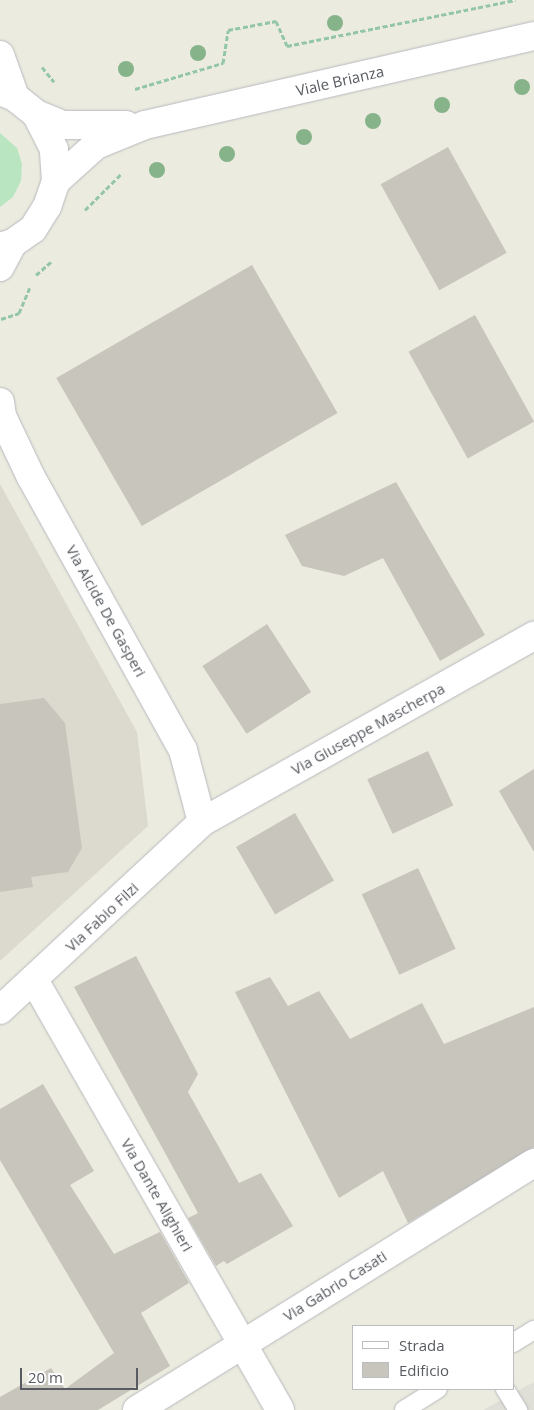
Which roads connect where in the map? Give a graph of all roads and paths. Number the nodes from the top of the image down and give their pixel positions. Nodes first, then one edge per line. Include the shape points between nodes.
1 (515, 0) edge
2 (534, 36) edge
3 (0, 55) edge
4 (38, 62) dead end
5 (56, 84) dead end
6 (125, 92) dead end
7 (17, 101) edge
8 (145, 125) junction
9 (129, 167) dead end
10 (56, 181) junction
11 (82, 215) dead end
12 (6, 245) edge
13 (53, 259) dead end
14 (0, 268) edge
15 (1, 318) edge
16 (0, 402) edge
17 (534, 636) edge
18 (202, 822) junction
19 (34, 980) junction
20 (0, 1010) edge
21 (534, 1163) edge
22 (534, 1330) edge
23 (514, 1342) edge
24 (241, 1344) junction
25 (436, 1390) edge
26 (506, 1390) edge
27 (137, 1410) edge
28 (280, 1410) edge
29 (404, 1410) edge
30 (518, 1410) edge

1 - 6 path via 287,46 276,21 228,30 223,63
2 - 8 street, Viale Brianza
3 - 7 street
4 - 5 path
7 - 8 street, Viale Brianza via 63,125
7 - 10 street, Viale Brianza via 54,149
8 - 10 street, Viale Brianza via 96,145
9 - 11 path via 86,207
10 - 12 street, Viale Brianza via 47,207 33,228
12 - 14 street
13 - 15 path via 35,276 19,313
16 - 18 street, Via Alcide De Gasperi via 2,416 31,477 183,750
17 - 18 street, Via Giuseppe Mascherpa
18 - 19 street, Via Fabio Filzi
19 - 20 street, Via Fabio Filzi
19 - 24 street, Via Dante Alighieri
21 - 24 street, Via Gabrio Casati
22 - 23 lane
24 - 27 street, Via Gabrio Casati
24 - 28 street, Via Dante Alighieri
25 - 29 lane
26 - 30 lane

